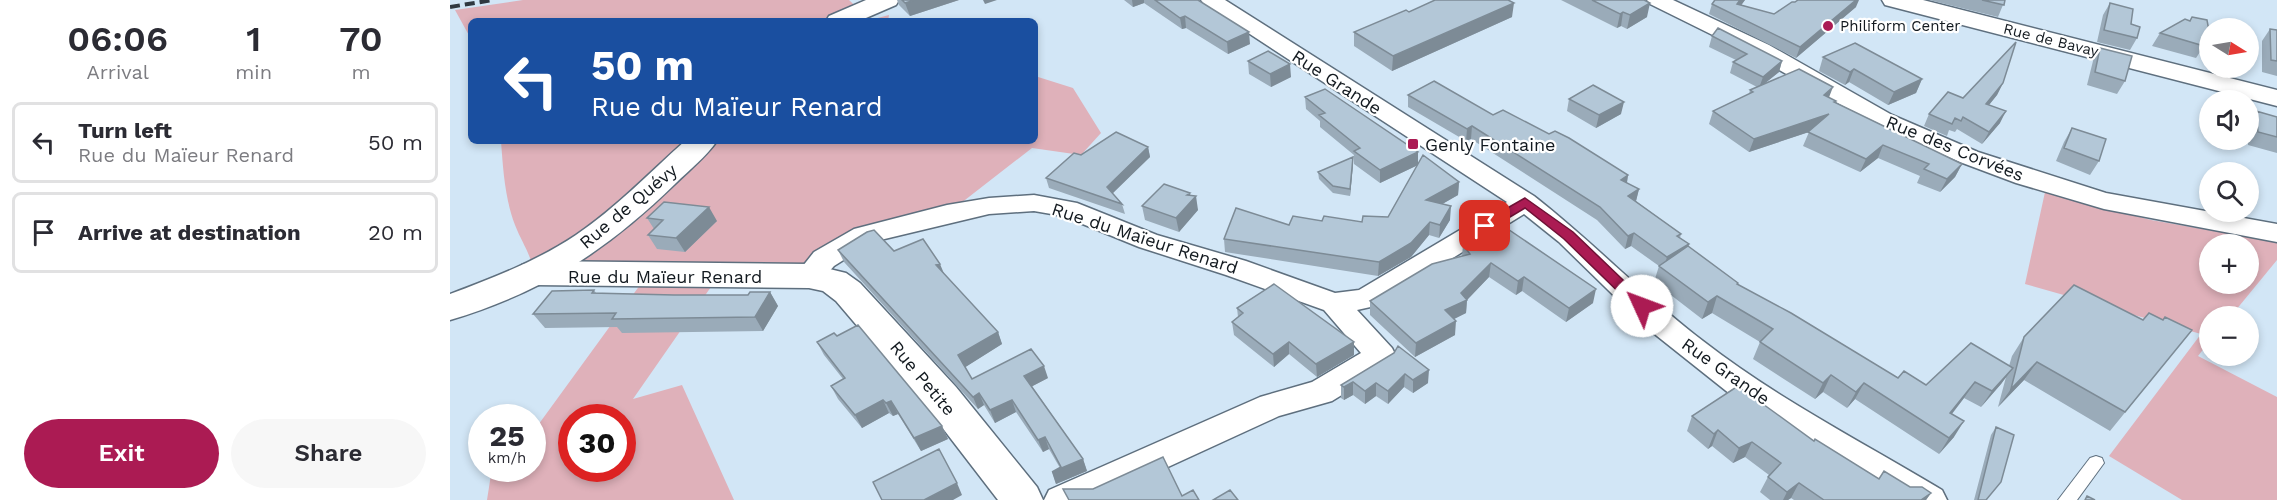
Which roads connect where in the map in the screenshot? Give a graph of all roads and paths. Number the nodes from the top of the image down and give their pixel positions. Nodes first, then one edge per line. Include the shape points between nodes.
1 (887, 0) edge
2 (1210, 0) edge
3 (1657, 0) edge
4 (1894, 0) edge
5 (845, 18) edge
6 (2277, 98) edge
7 (699, 144) edge
8 (1525, 202) junction
9 (2277, 233) edge
10 (534, 273) junction
11 (810, 276) junction
12 (1334, 303) junction
13 (450, 307) edge
14 (2096, 463) dead end
15 (1022, 500) edge
16 (1062, 500) edge
17 (1930, 500) edge
18 (2067, 500) edge

1 - 5 main road
2 - 8 street, Rue Grande
3 - 9 street, Rue des Corvées via 1761,50 1884,120 1968,157 2104,201
4 - 6 main road, Rue de Bavay
7 - 10 main road, Rue de Quévy via 618,219 568,255
8 - 12 street, Rue du Maïeur Renard via 1365,299
8 - 17 street, Rue Grande via 1693,350 1741,385
10 - 11 main road, Rue du Maïeur Renard
10 - 13 main road, Rue de Quévy
11 - 12 street, Rue du Maïeur Renard via 824,259 863,235 947,214 1034,203 1068,210
11 - 15 main road, Rue Petite via 834,282 848,292 942,398
12 - 16 street via 1381,356 1321,392 1271,406
14 - 18 lane

